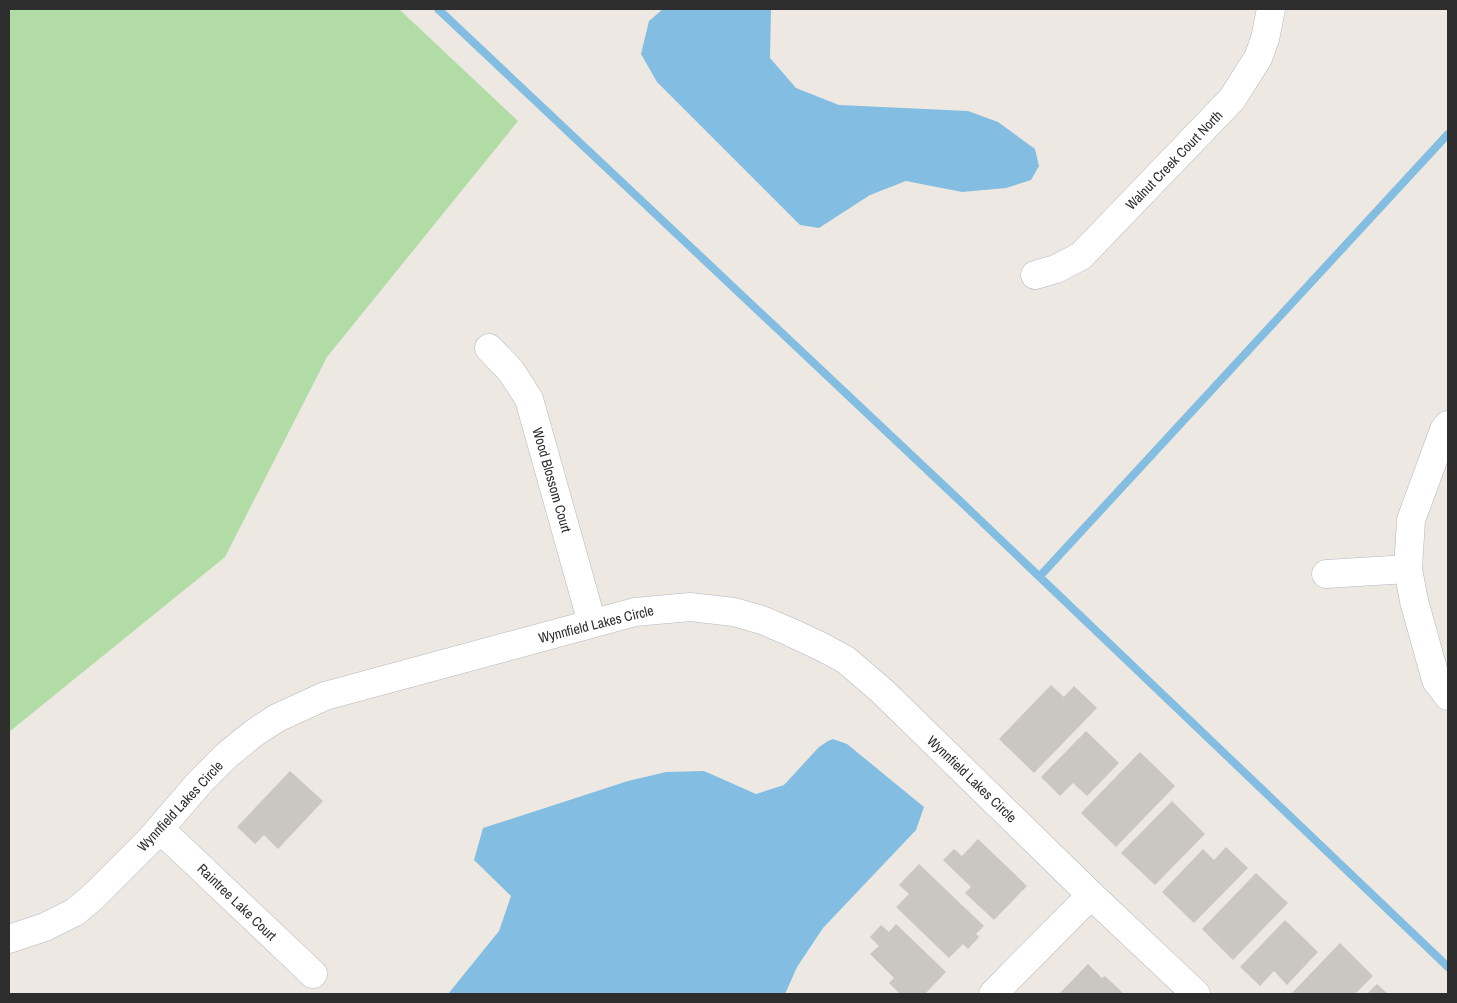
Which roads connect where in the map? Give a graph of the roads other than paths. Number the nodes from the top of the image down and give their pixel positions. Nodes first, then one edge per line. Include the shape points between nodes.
1 (1271, 9) edge
2 (1035, 275) dead end
3 (489, 348) dead end
4 (1448, 425) edge
5 (1408, 569) junction
6 (1326, 574) dead end
7 (592, 623) junction
8 (1448, 696) edge
9 (160, 828) junction
10 (1091, 895) junction
11 (9, 939) edge
12 (313, 974) dead end
13 (993, 994) edge
14 (1196, 994) edge

1 - 2 street, Walnut Creek Court North via 1266,39 1258,58 1232,99 1081,256
3 - 7 street, Wood Blossom Court via 511,371 529,399
4 - 5 street via 1411,520
5 - 6 street
5 - 8 street via 1436,680
7 - 9 street, Wynnfield Lakes Circle via 334,694 302,706 254,733 227,755
7 - 10 street, Wynnfield Lakes Circle via 643,611 703,607 762,620 822,646 846,660 882,692
9 - 11 street, Wynnfield Lakes Circle via 96,895 75,912 45,927
9 - 12 street, Raintree Lake Court
10 - 13 street
10 - 14 street, Wynnfield Lakes Circle

